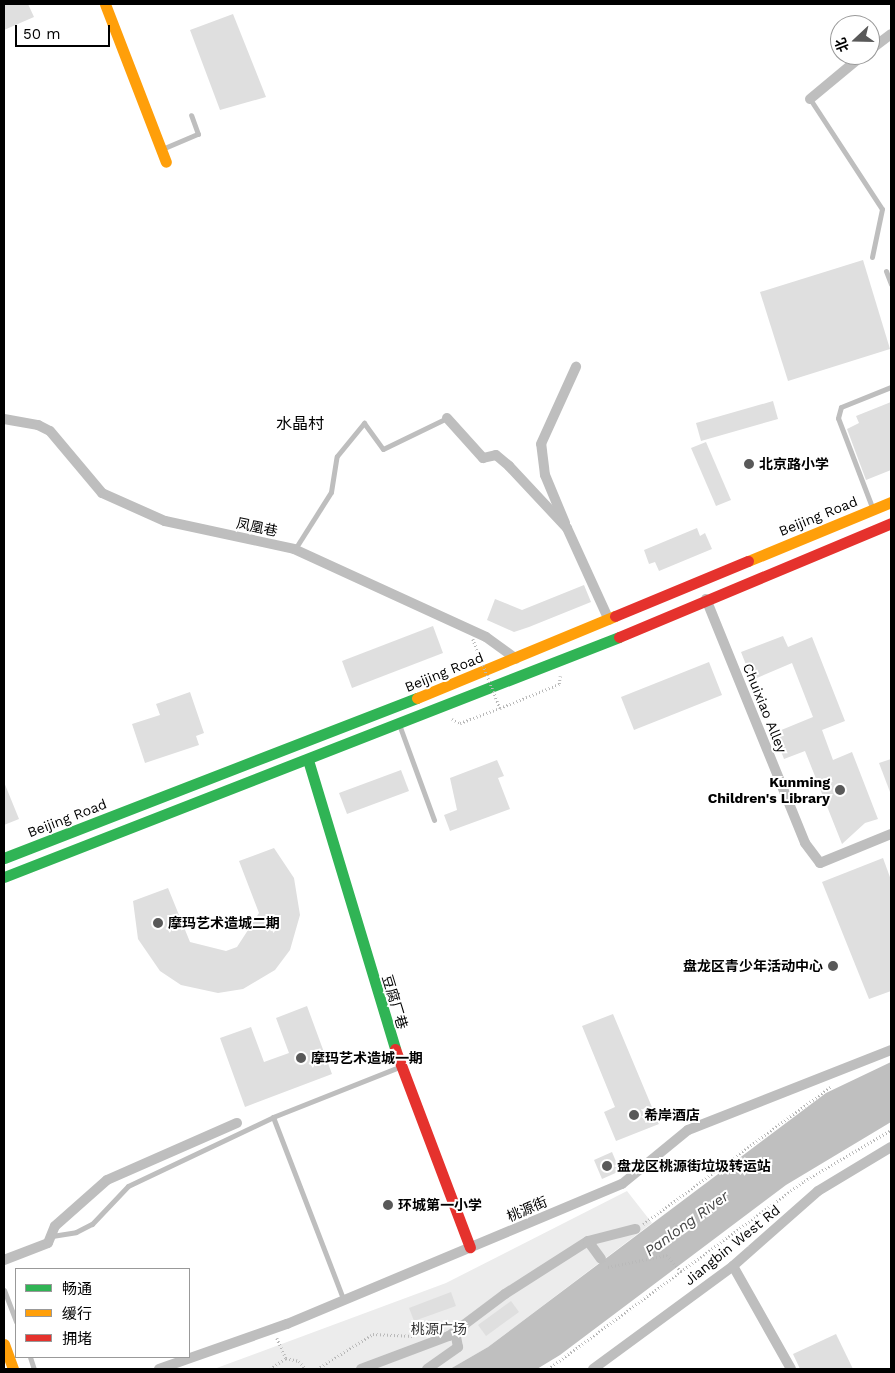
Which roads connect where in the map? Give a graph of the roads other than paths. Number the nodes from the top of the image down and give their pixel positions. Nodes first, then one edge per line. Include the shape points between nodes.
1 (105, 4) edge
2 (891, 34) edge
3 (880, 42) edge
4 (851, 65) edge
5 (810, 99) joint
6 (191, 115) dead end
7 (161, 149) junction
8 (166, 162) dead end
9 (872, 257) dead end
10 (886, 271) dead end
11 (891, 284) edge
12 (576, 367) dead end
13 (891, 387) edge
14 (447, 418) joint
15 (4, 419) edge
16 (891, 502) edge
17 (873, 510) junction
18 (891, 523) edge
19 (567, 528) junction
20 (294, 549) junction
21 (706, 599) junction
22 (609, 620) junction
23 (516, 658) junction
24 (399, 724) junction
25 (308, 760) junction
26 (434, 820) dead end
27 (891, 834) edge
28 (4, 858) edge
29 (4, 876) edge
30 (891, 1050) edge
31 (400, 1067) junction
32 (273, 1117) junction
33 (237, 1124) dead end
34 (891, 1147) edge
35 (635, 1229) road end
36 (51, 1236) junction
37 (588, 1241) junction
38 (470, 1247) junction
39 (601, 1259) road end
40 (4, 1260) edge
41 (733, 1266) junction
42 (4, 1290) edge
43 (344, 1301) junction
44 (15, 1319) edge
45 (455, 1332) junction
46 (4, 1344) edge
47 (165, 1368) edge
48 (13, 1369) edge
49 (361, 1369) edge
50 (427, 1369) edge
51 (594, 1369) edge
52 (790, 1369) edge

1 - 7 main road
2 - 3 street
4 - 5 street
5 - 9 lane via 882,210
6 - 7 lane via 198,134
7 - 8 main road
10 - 11 lane
12 - 19 street via 541,444 544,475
13 - 17 lane via 841,407 838,418
14 - 19 street via 483,458 496,455 509,466
14 - 20 lane via 383,449 364,423 337,456 331,492
15 - 20 street, 凤凰巷 via 38,425 50,431 102,493 164,520
16 - 17 main road, Beijing Road
17 - 22 main road, Beijing Road
18 - 21 main road
19 - 22 street
20 - 23 street, 凤凰巷 via 486,637
21 - 24 main road
21 - 27 street, Chuixiao Alley via 805,844 820,863
22 - 23 main road, Beijing Road
23 - 28 main road, Beijing Road
24 - 25 main road
24 - 26 lane
25 - 29 main road
25 - 31 main road, 豆腐厂巷
30 - 38 street, 桃源街 via 789,1093 688,1130 622,1184
31 - 32 lane
31 - 38 main road, 豆腐厂巷
32 - 36 lane via 128,1186 92,1224 76,1232
32 - 43 lane
33 - 36 street via 107,1180 55,1226
34 - 41 street, Jiangbin West Rd via 818,1191
35 - 37 street
36 - 40 street via 48,1243 32,1252
37 - 39 street
37 - 45 street
38 - 43 street, 桃源街
41 - 51 street, Jiangbin West Rd
41 - 52 street
42 - 44 lane
43 - 47 street, 桃源街
45 - 49 street
45 - 50 street via 458,1347
46 - 48 main road

